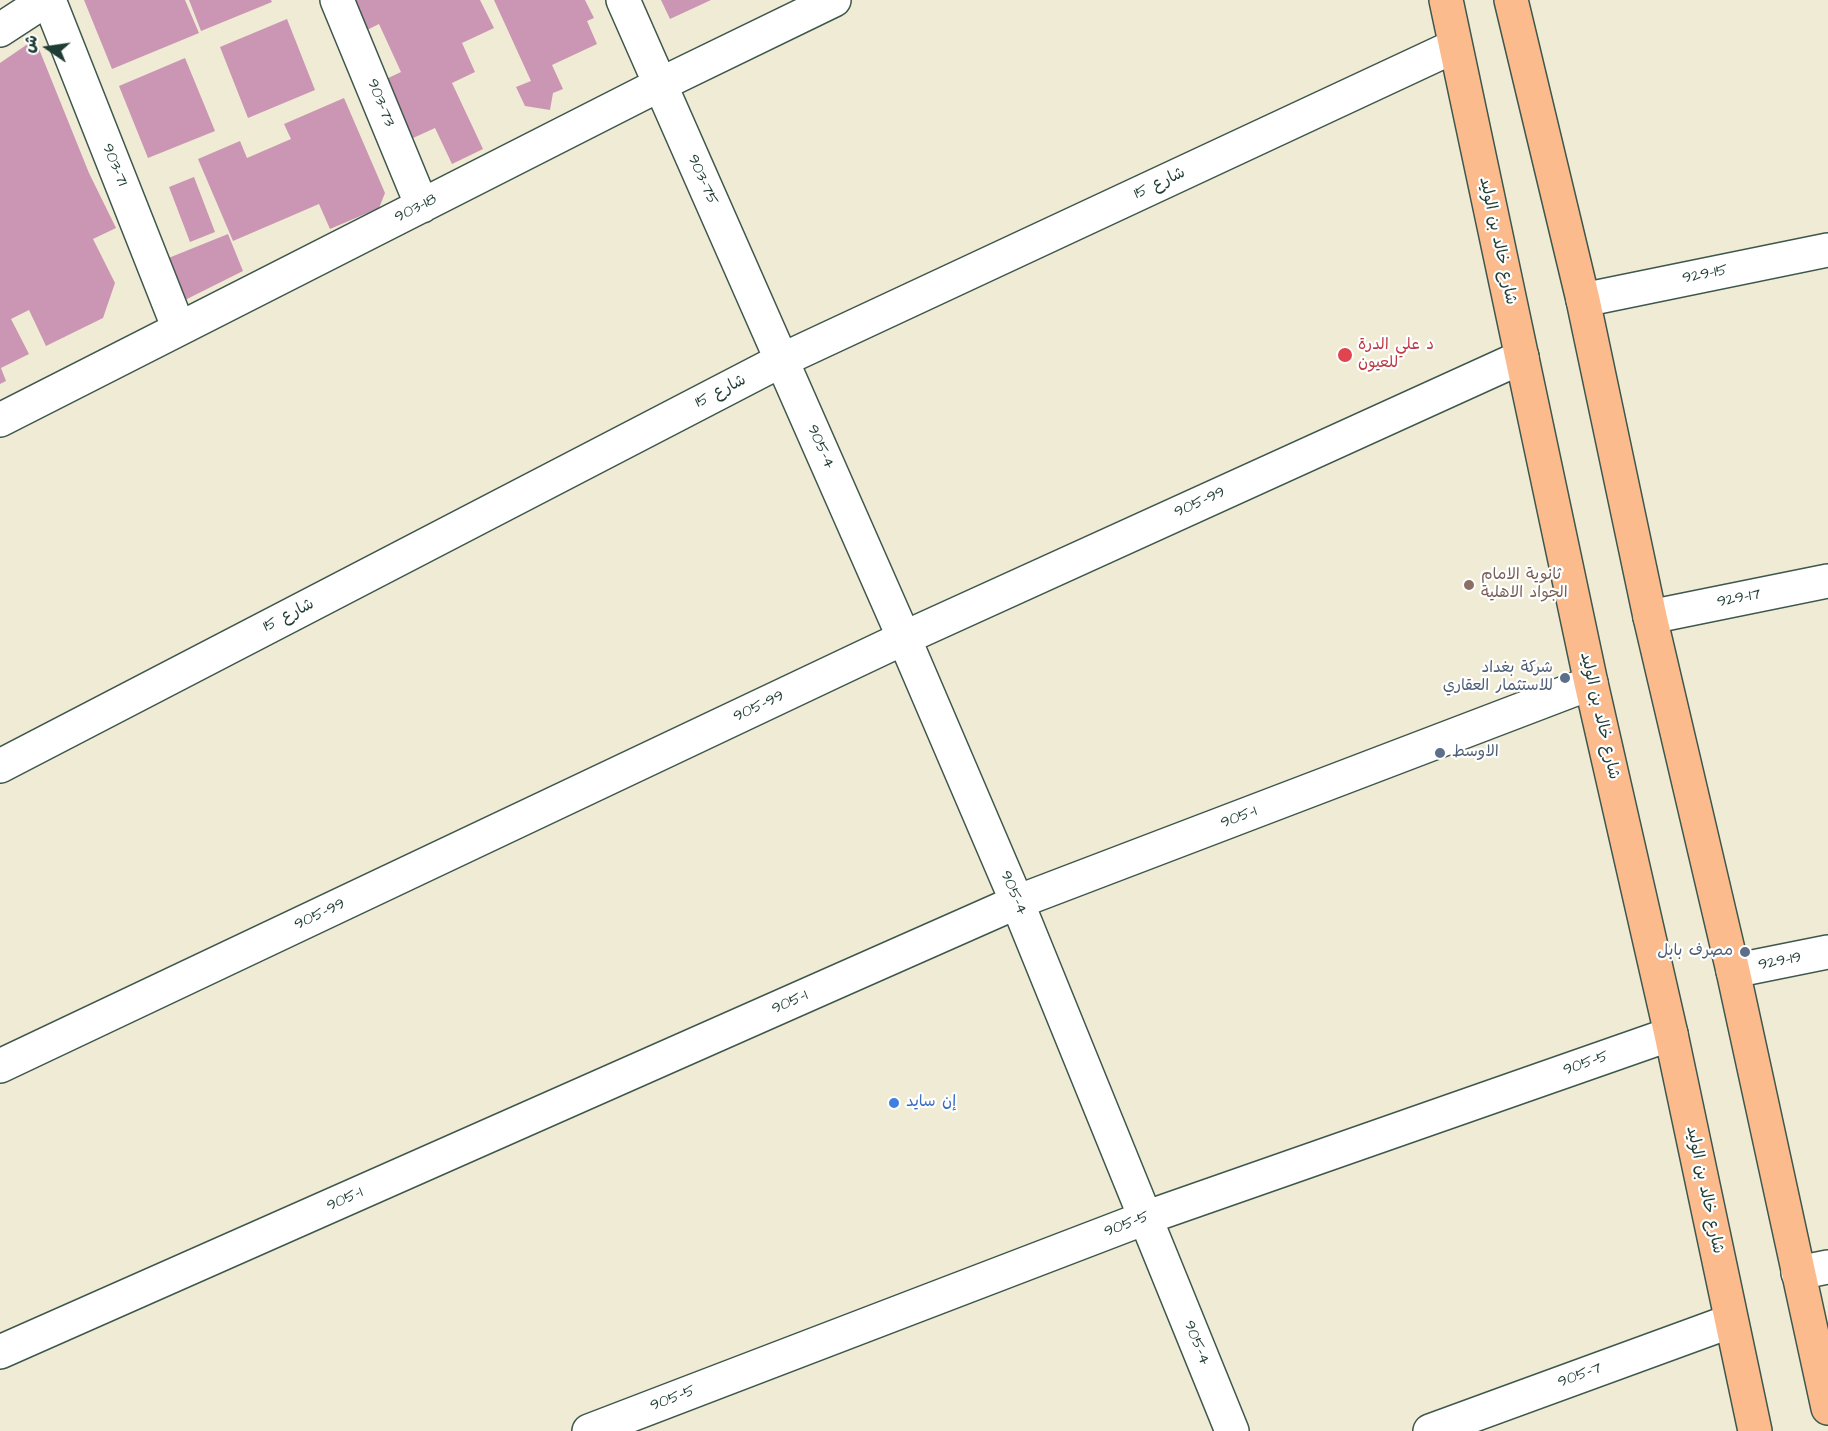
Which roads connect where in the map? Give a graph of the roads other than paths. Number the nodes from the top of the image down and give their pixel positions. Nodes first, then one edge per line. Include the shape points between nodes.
1 (47, 0) edge
2 (337, 0) edge
3 (623, 0) edge
4 (834, 0) edge
5 (1446, 0) edge
6 (1511, 0) edge
7 (0, 30) edge
8 (1455, 46) junction
9 (659, 85) junction
10 (422, 206) junction
11 (1828, 250) edge
12 (1583, 300) junction
13 (179, 329) junction
14 (1522, 357) junction
15 (782, 360) junction
16 (0, 420) edge
17 (1828, 581) edge
18 (1650, 617) junction
19 (904, 638) junction
20 (1592, 683) junction
21 (0, 766) edge
22 (1017, 902) junction
23 (1828, 952) edge
24 (1733, 971) junction
25 (1671, 1034) junction
26 (0, 1066) edge
27 (1145, 1218) junction
28 (1813, 1270) edge
29 (1731, 1321) junction
30 (0, 1352) edge
31 (1828, 1408) edge
32 (589, 1431) edge
33 (1232, 1431) edge
34 (1430, 1431) edge
35 (1755, 1431) edge

1 - 7 street
1 - 13 street, 903-71
2 - 10 street, 903-73
3 - 9 street, 903-75
4 - 9 street, 903-18
5 - 8 main road, شارع خالد بن الوليد
6 - 12 main road
8 - 14 main road, شارع خالد بن الوليد
8 - 15 street, شارع 15
9 - 10 street, 903-18
9 - 15 street, 903-75
10 - 13 street, 903-18
11 - 12 street, 929-15
12 - 18 main road
13 - 16 street, 903-18
14 - 19 street, 905-99
14 - 20 main road, شارع خالد بن الوليد
15 - 19 street, 905-4
15 - 21 street, شارع 15
17 - 18 street, 929-17
18 - 24 main road
19 - 22 street, 905-4
19 - 26 street, 905-99
20 - 22 street, 905-1
20 - 25 main road, شارع خالد بن الوليد
22 - 27 street, 905-4
22 - 30 street, 905-1
23 - 24 street, 929-19
24 - 28 main road
25 - 27 street, 905-5
25 - 29 main road, شارع خالد بن الوليد
27 - 32 street, 905-5
27 - 33 street, 905-4
28 - 31 main road
29 - 34 street, 905-7
29 - 35 main road, شارع خالد بن الوليد

